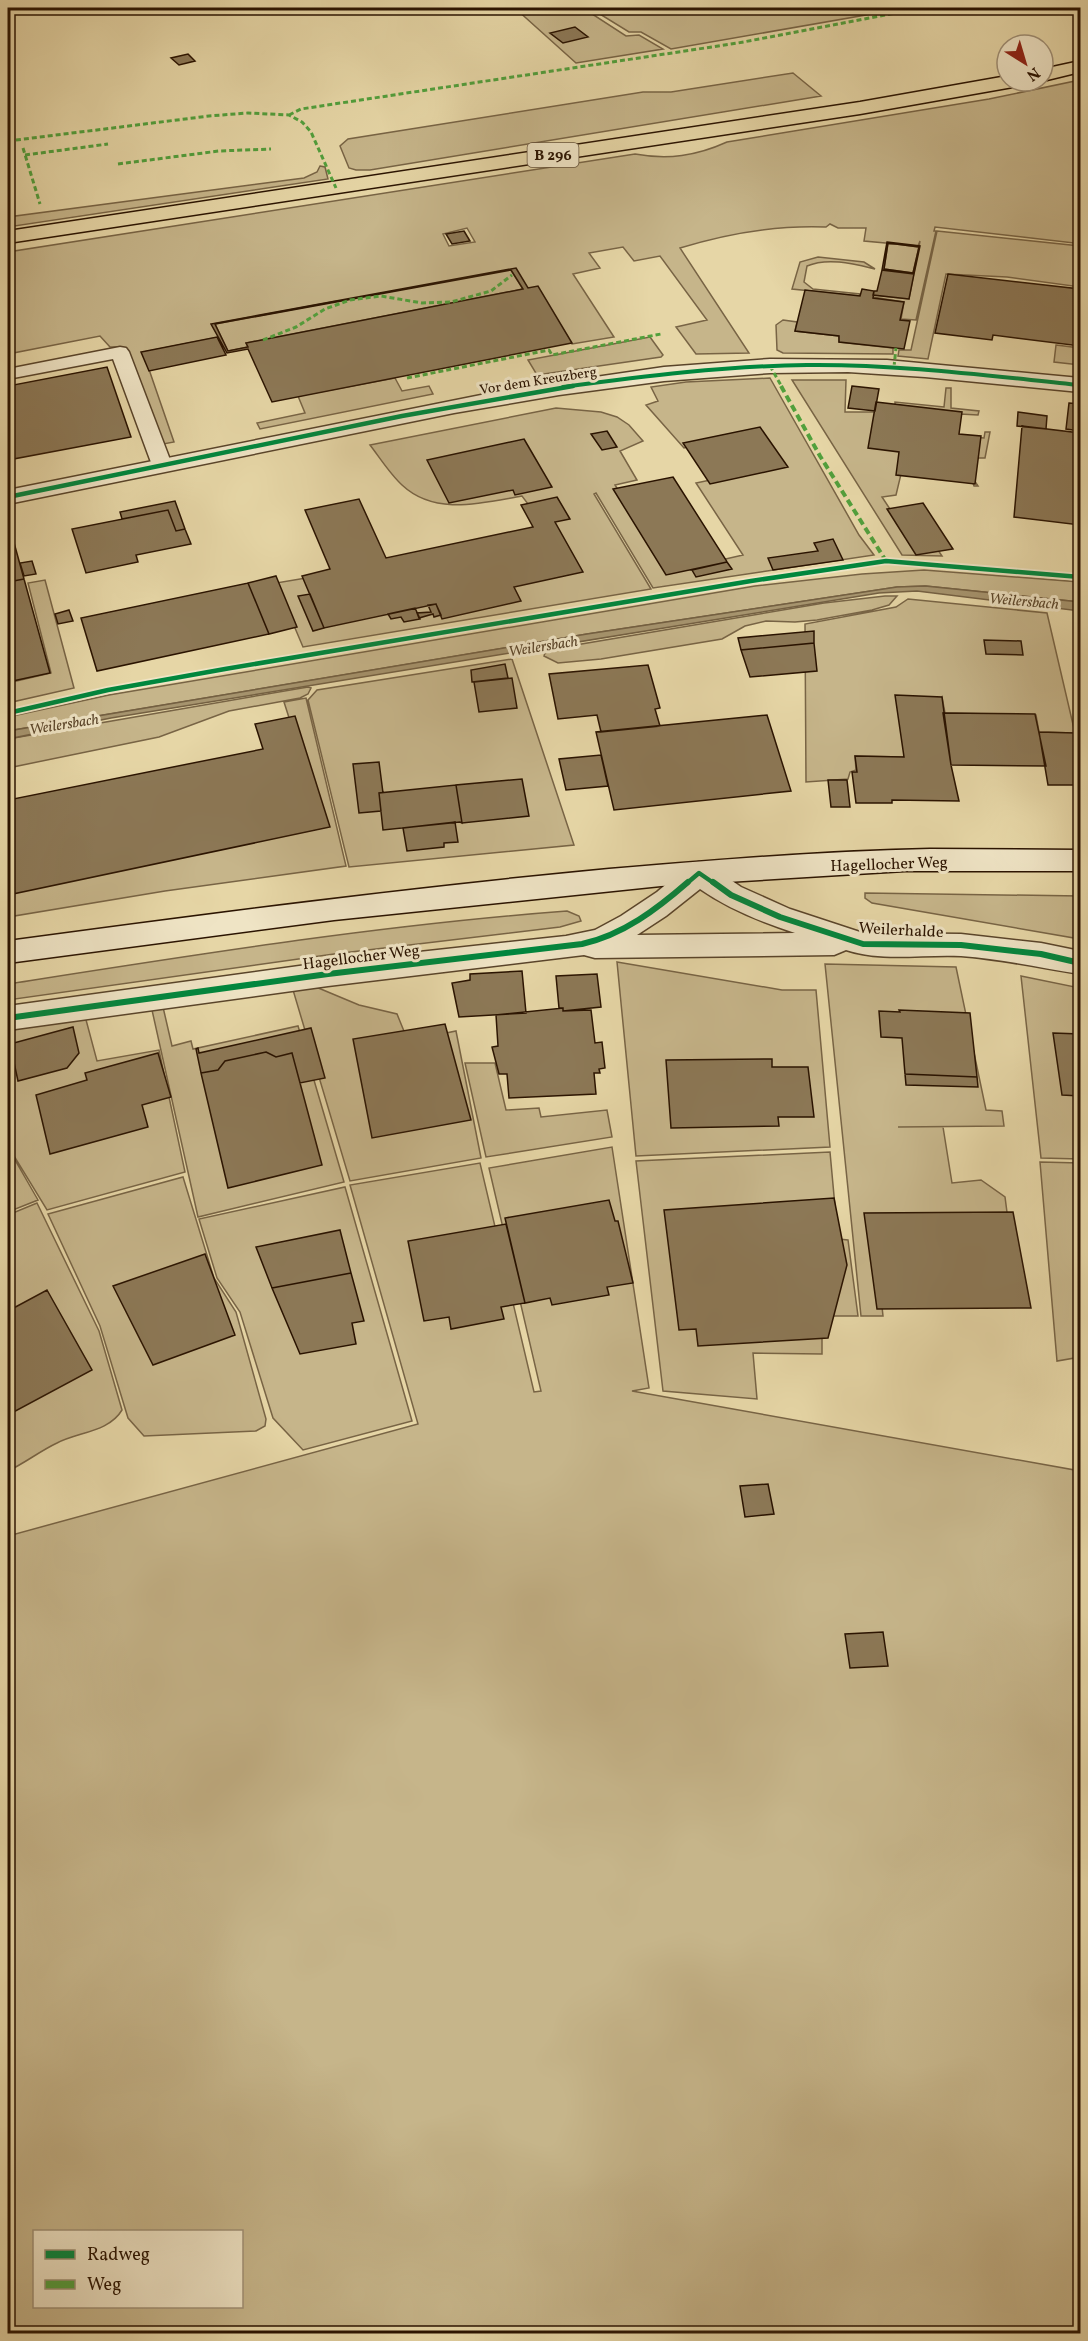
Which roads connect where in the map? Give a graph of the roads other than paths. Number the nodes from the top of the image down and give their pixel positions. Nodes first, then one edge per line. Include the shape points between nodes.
1 (1080, 68) edge
2 (1055, 73) edge
3 (995, 84) edge
4 (8, 237) edge
5 (8, 374) edge
6 (1080, 386) edge
7 (162, 465) junction
8 (8, 497) edge
9 (1080, 861) edge
10 (699, 873) junction
11 (863, 944) junction
12 (566, 947) junction
13 (8, 952) edge
14 (1080, 963) edge
15 (8, 1018) edge

1 - 2 main road
3 - 4 main road, B 296
5 - 7 lane via 120,352
6 - 7 street, Vor dem Kreuzberg via 850,364 686,371 423,412
7 - 8 street, Vor dem Kreuzberg
9 - 10 street, Hagellocher Weg via 883,861
10 - 11 street, Weilerhalde via 731,895 780,917
10 - 12 street, Hagellocher Weg via 625,928 605,938
10 - 13 street, Hagellocher Weg via 312,911
11 - 12 street, Weilerhalde
11 - 14 street, Weilerhalde via 962,945 1041,954
12 - 15 street, Hagellocher Weg via 340,972

